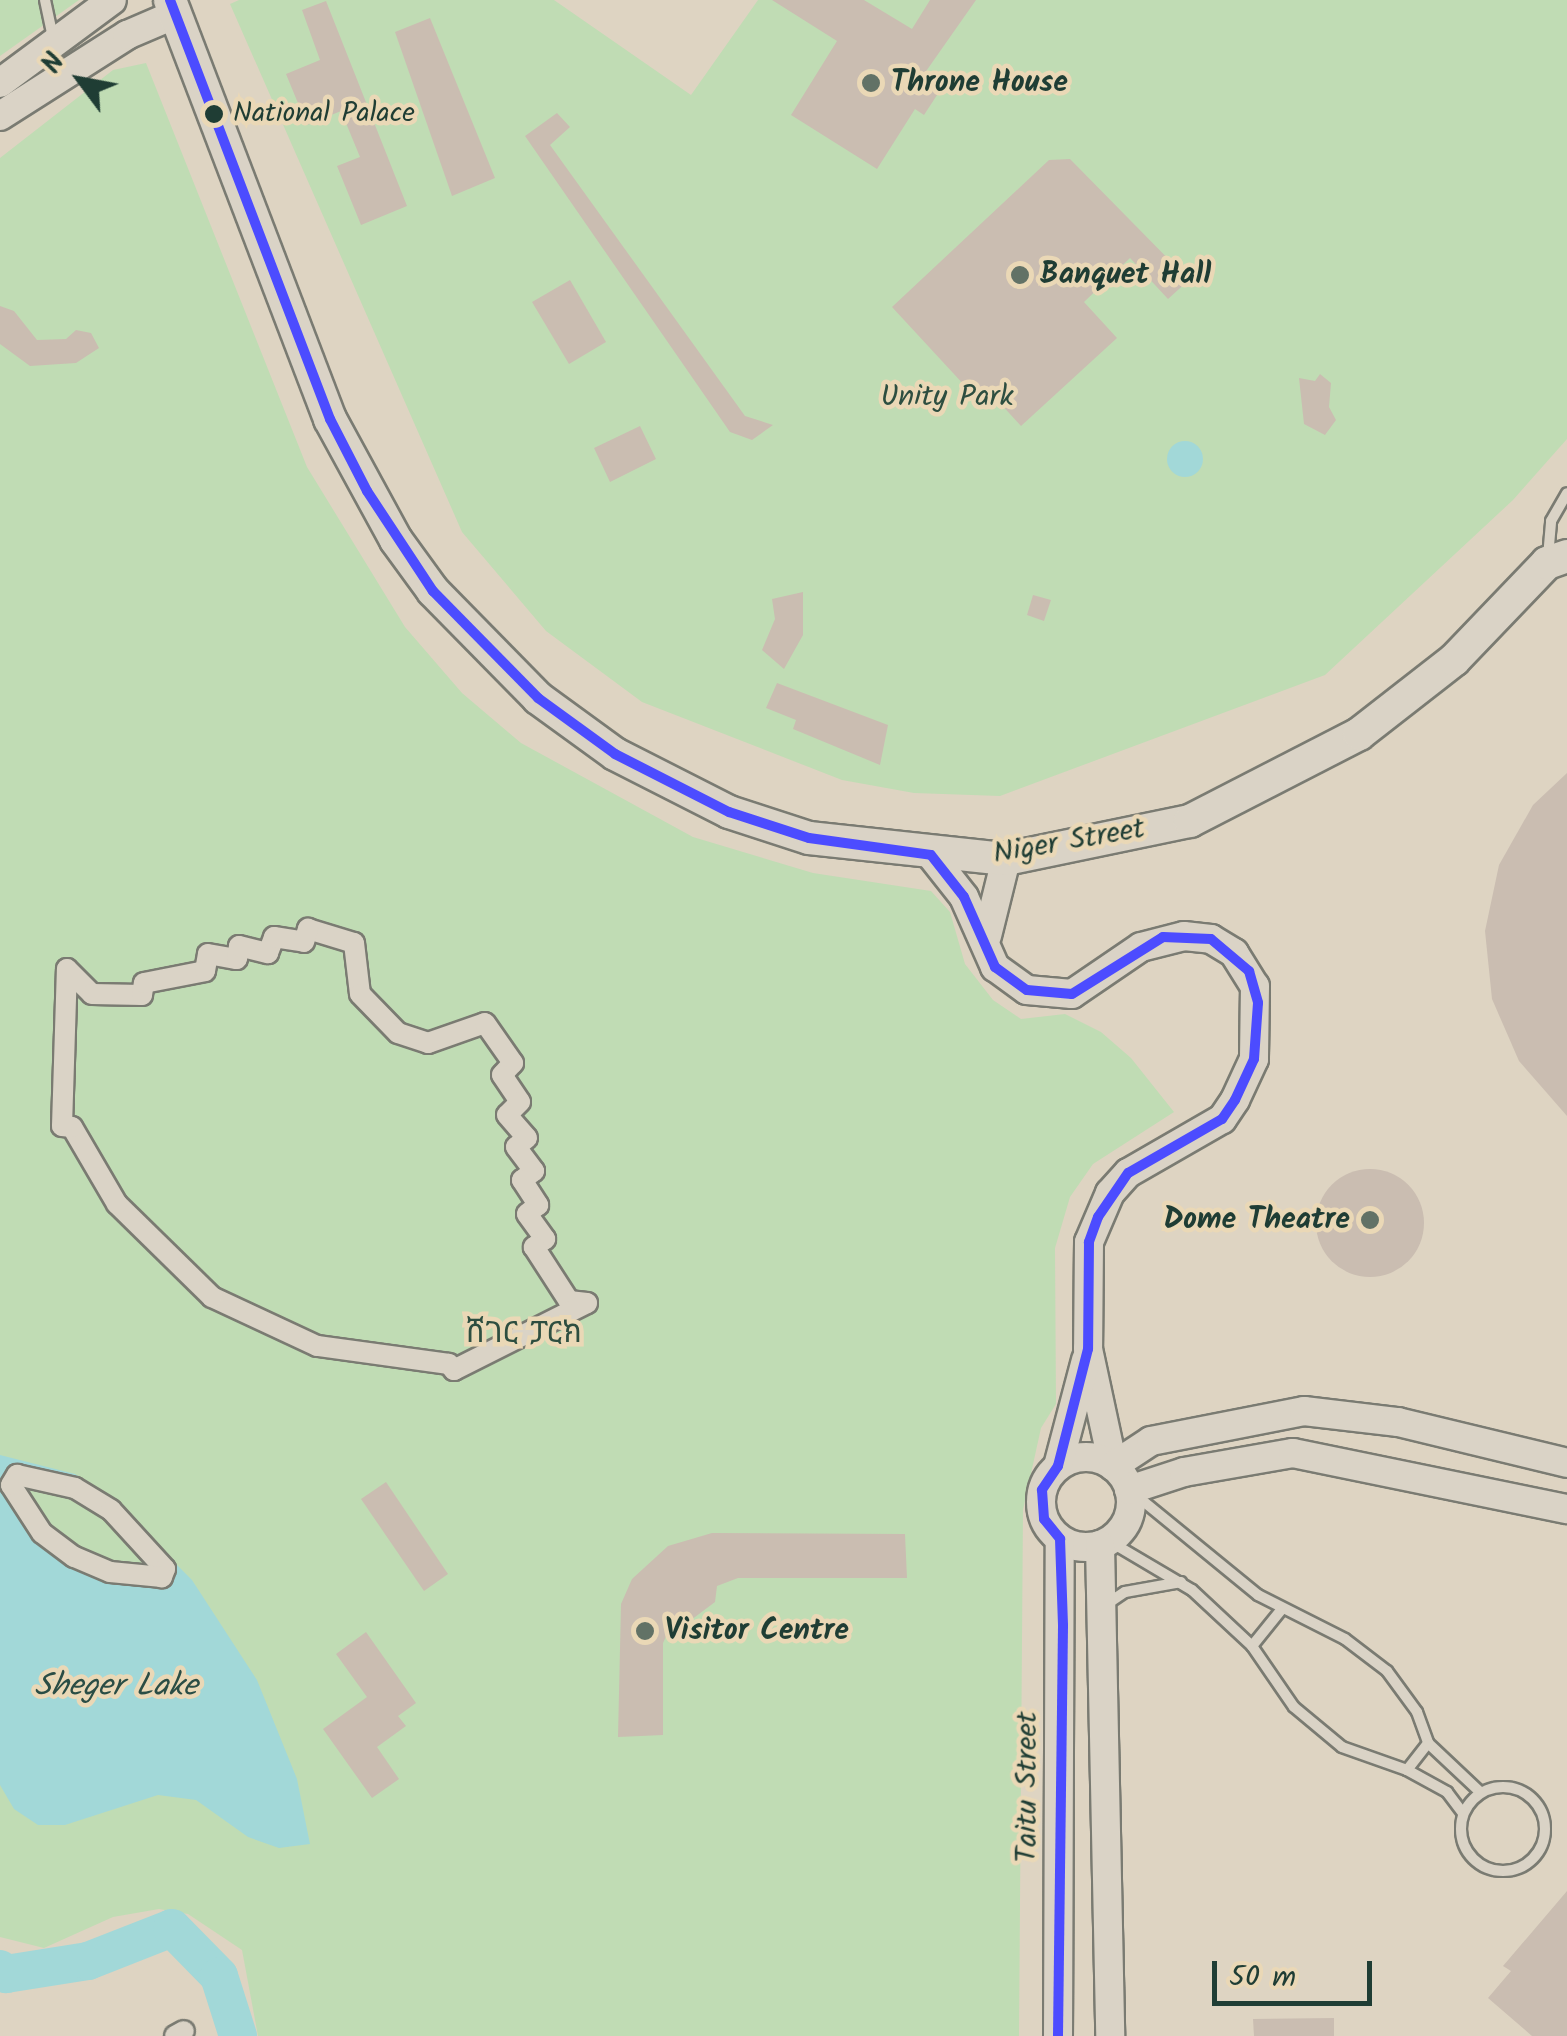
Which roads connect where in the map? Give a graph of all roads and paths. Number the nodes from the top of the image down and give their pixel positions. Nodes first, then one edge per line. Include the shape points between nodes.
1 (46, 0) edge
2 (112, 0) edge
3 (173, 7) edge
4 (53, 44) junction
5 (0, 83) edge
6 (0, 116) edge
7 (1567, 492) edge
8 (1557, 560) edge
9 (931, 856) junction
10 (1006, 859) junction
11 (986, 936) junction
12 (67, 969) joint
13 (1088, 1349) junction
14 (1567, 1463) edge
15 (1058, 1466) junction
16 (1113, 1466) junction
17 (11, 1484) joint
18 (1130, 1490) junction
19 (1567, 1508) edge
20 (1060, 1539) junction
21 (1104, 1543) junction
22 (1181, 1582) junction
23 (1103, 1606) junction
24 (1282, 1609) junction
25 (1252, 1646) junction
26 (1428, 1744) junction
27 (1407, 1770) junction
28 (1480, 1792) junction
29 (1463, 1813) junction
30 (1058, 2036) edge
31 (1110, 2036) edge

1 - 4 lane
2 - 4 main road
3 - 6 main road
3 - 9 main road, Niger Street via 330,419 396,540 445,604 538,698 674,787 808,838
4 - 5 main road
7 - 8 lane via 1552,521
8 - 10 main road, Niger Street via 1454,660 1312,763 1190,821
9 - 10 main road, Niger Street
9 - 11 main road
10 - 11 main road
11 - 13 main road via 995,967 1027,990 1048,995 1072,994 1141,947 1184,936 1210,939 1234,953 1255,986 1254,1059 1235,1100 1222,1118 1128,1173 1098,1217 1089,1242
12 - 12 street via 62,1126 72,1127 116,1204 212,1297 317,1346 454,1370 587,1303 569,1301 534,1247 546,1239 527,1214 538,1206 522,1180 534,1171 516,1147 527,1138 506,1115 520,1102 502,1075 514,1064 485,1023 428,1043 398,1033 360,994 354,943 308,930 304,942 274,937 268,952 239,946 237,959 208,954 204,971 144,983 142,994 92,994
13 - 15 main road
13 - 16 main road
14 - 16 main road via 1398,1422 1304,1410 1151,1441
15 - 16 main road via 1086,1456
15 - 20 main road via 1042,1490 1041,1505
16 - 18 main road
17 - 17 street via 42,1533 74,1557 110,1572 162,1577 166,1569 133,1533 74,1488 17,1475
18 - 19 main road via 1184,1472 1293,1453
18 - 21 main road via 1128,1518
18 - 24 lane via 1224,1570
20 - 21 main road
20 - 30 main road, Taitu Street
21 - 22 lane
21 - 23 main road
22 - 23 lane via 1125,1592
22 - 25 lane
23 - 31 main road
24 - 25 lane
24 - 26 lane via 1345,1639 1387,1671 1418,1712
25 - 27 lane via 1294,1708 1342,1746
26 - 27 lane
26 - 28 lane
27 - 29 lane via 1446,1792
28 - 29 lane
28 - 29 lane via 1503,1786 1532,1798 1545,1824 1538,1853 1507,1872 1483,1868 1463,1846

